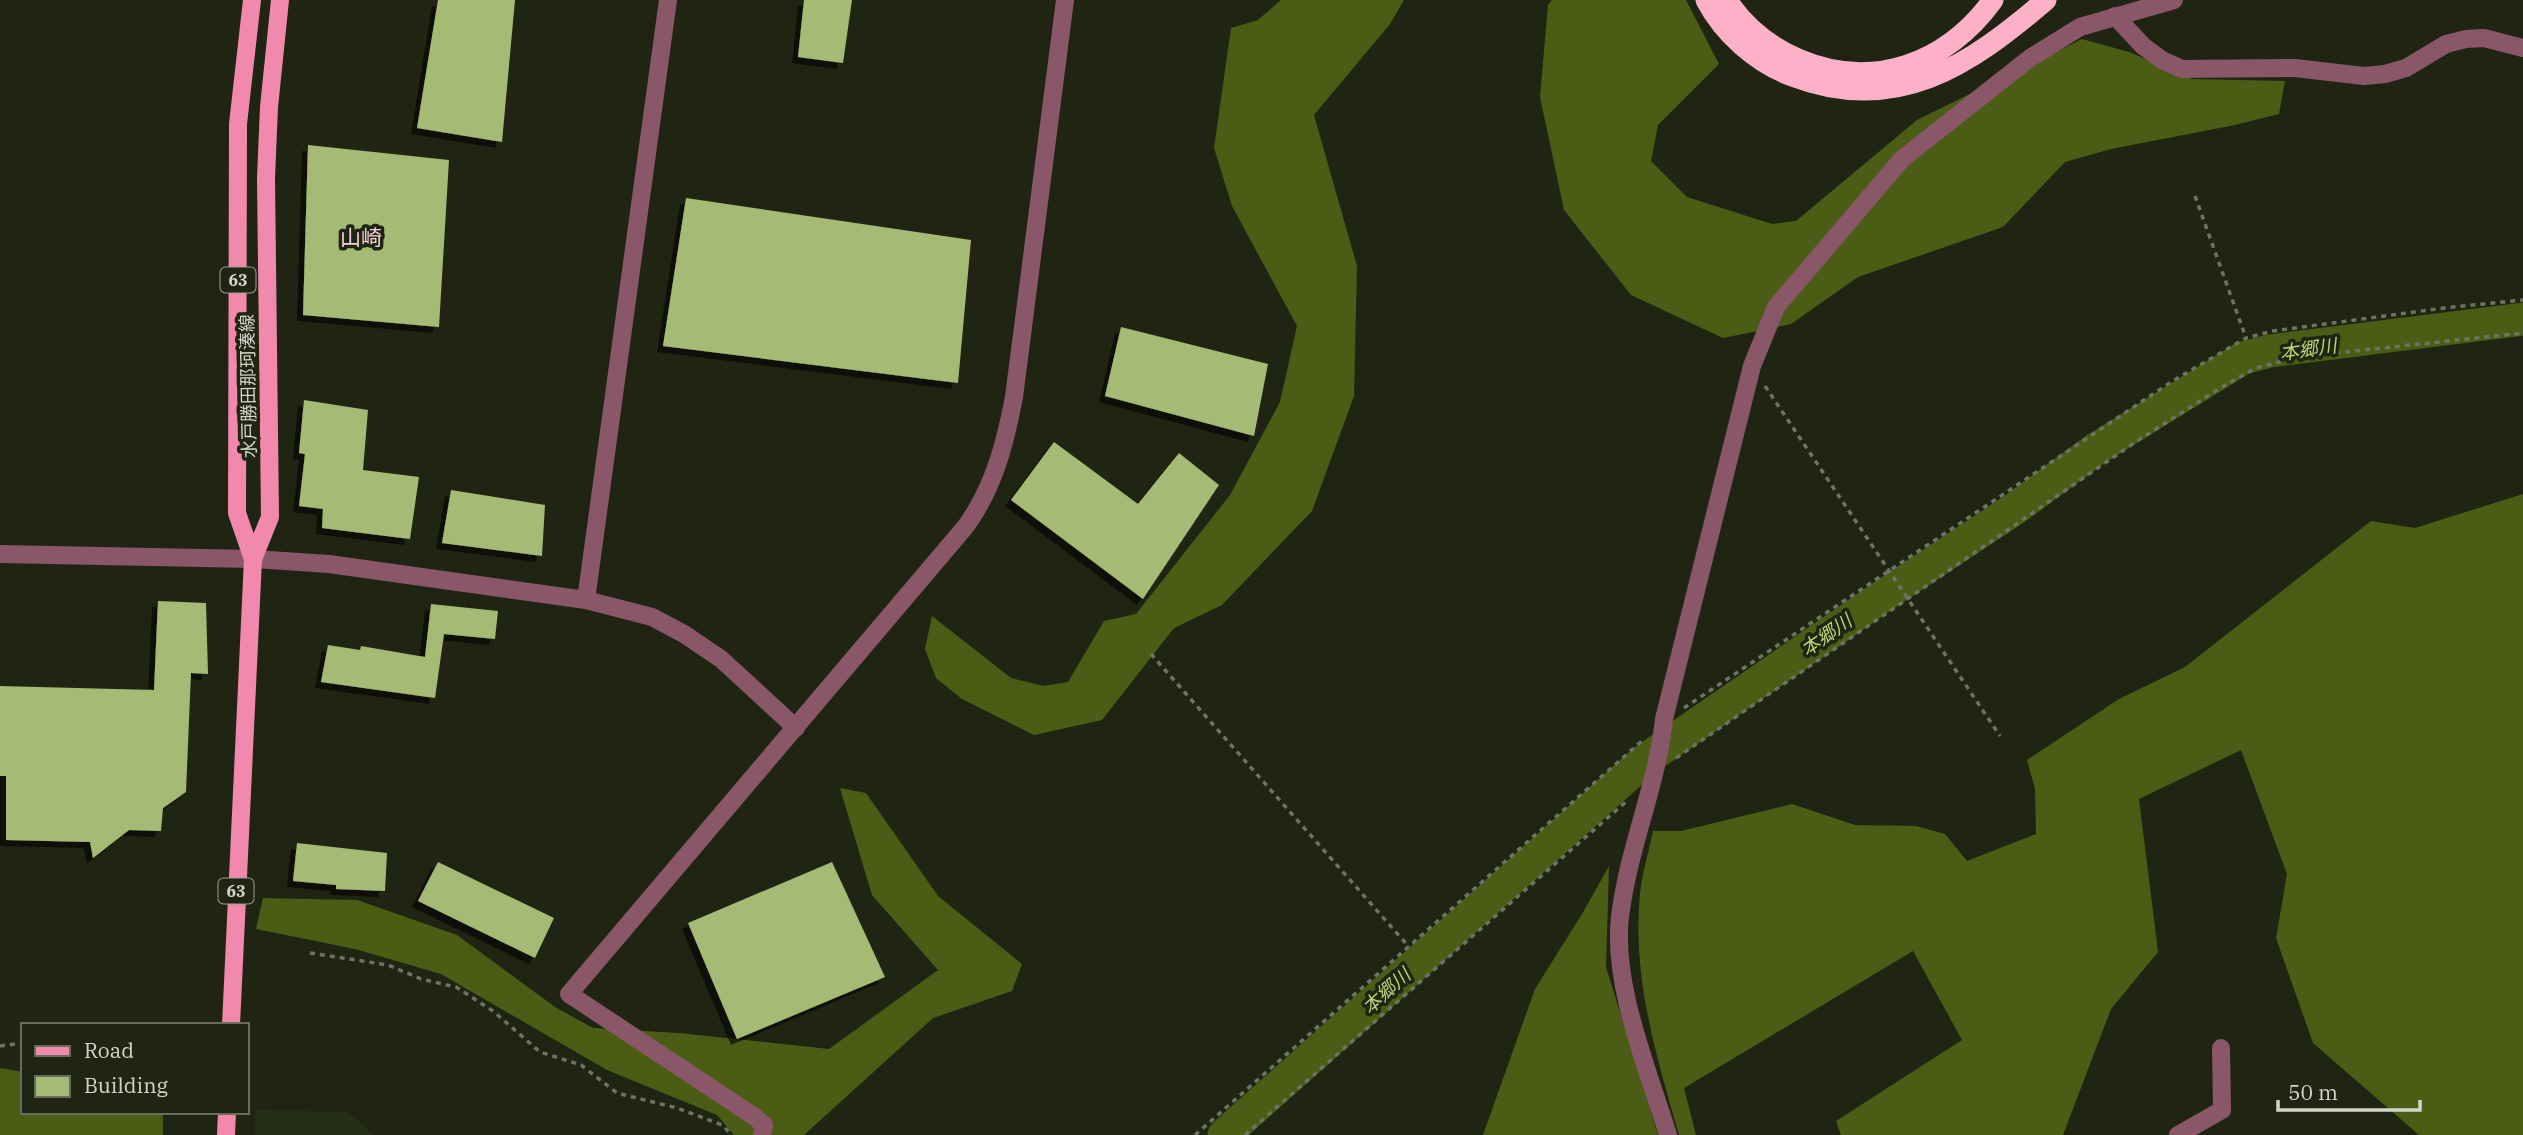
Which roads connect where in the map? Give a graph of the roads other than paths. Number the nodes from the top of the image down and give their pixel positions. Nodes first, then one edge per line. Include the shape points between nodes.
1 (252, 0) edge
2 (280, 0) edge
3 (668, 0) edge
4 (1065, 0) edge
5 (1706, 0) edge
6 (1727, 0) edge
7 (1993, 0) edge
8 (2046, 0) edge
9 (2174, 0) edge
10 (2115, 16) junction
11 (2523, 48) edge
12 (0, 554) edge
13 (253, 559) junction
14 (586, 600) junction
15 (796, 728) junction
16 (231, 1023) edge
17 (2221, 1048) dead end
18 (227, 1114) edge
19 (226, 1135) edge
20 (762, 1135) edge
21 (1668, 1135) edge
22 (2178, 1135) edge

1 - 13 main road, 水戸勝田那珂湊線 / 63 via 238,124 237,513
2 - 13 main road, 水戸勝田那珂湊線 / 63 via 267,178 270,517
3 - 14 street
4 - 15 street via 1014,397 991,484 966,526
5 - 8 highway via 1728,33 1776,70 1859,92 1906,86 1957,66
6 - 7 highway via 1746,25 1769,44 1818,67 1846,73 1872,73 1920,61 1963,35
9 - 10 street
10 - 11 street via 2143,46 2182,69 2295,68 2364,76 2406,68 2446,44 2466,39 2484,38
10 - 21 street via 2080,27 2031,58 1902,159 1776,307 1752,366 1619,920 1621,973
12 - 13 street
13 - 14 street via 329,564
13 - 16 main road, 水戸勝田那珂湊線 / 63
14 - 15 street via 652,617 684,634 721,659
15 - 20 street via 569,994 754,1117 764,1125
17 - 22 street via 2222,1110
18 - 19 main road

